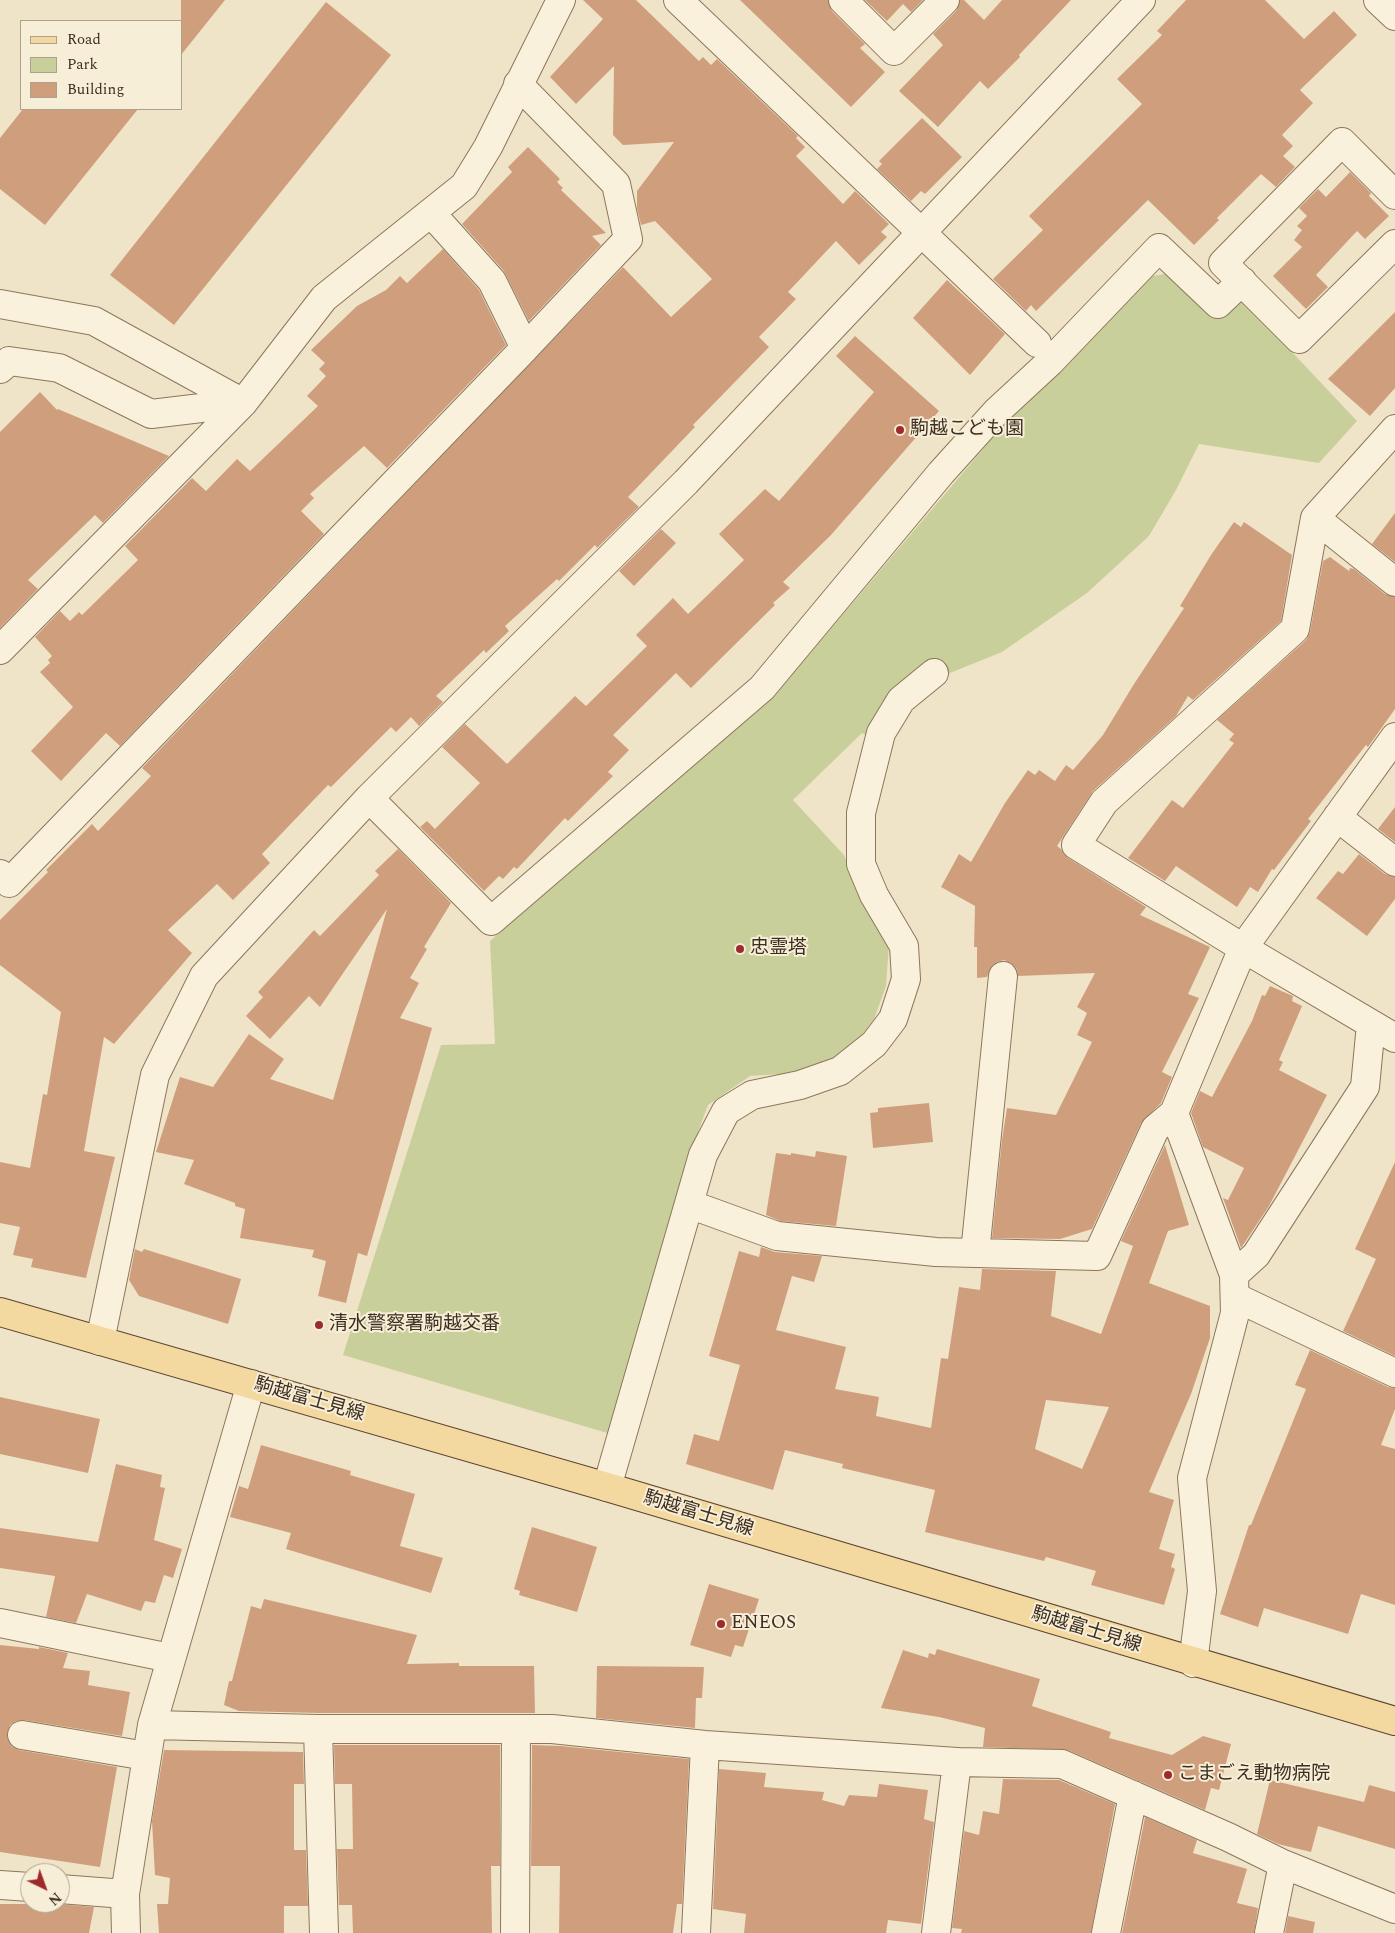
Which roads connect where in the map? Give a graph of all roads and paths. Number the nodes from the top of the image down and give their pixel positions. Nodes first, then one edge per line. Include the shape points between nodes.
1 (560, 0) edge
2 (678, 0) edge
3 (843, 0) edge
4 (945, 0) edge
5 (1141, 0) edge
6 (1378, 0) edge
7 (1395, 16) edge
8 (518, 84) junction
9 (1395, 195) edge
10 (431, 214) junction
11 (922, 233) junction
12 (1395, 244) edge
13 (1236, 287) junction
14 (0, 304) edge
15 (1037, 344) dead end
16 (525, 348) junction
17 (0, 369) edge
18 (243, 403) junction
19 (1395, 429) edge
20 (1315, 518) junction
21 (1395, 582) edge
22 (0, 650) edge
23 (934, 673) dead end
24 (1395, 737) edge
25 (369, 798) junction
26 (1337, 817) junction
27 (1395, 862) edge
28 (0, 874) edge
29 (1243, 948) junction
30 (1003, 976) dead end
31 (1388, 1032) edge
32 (1174, 1113) junction
33 (689, 1204) junction
34 (975, 1253) junction
35 (1235, 1286) junction
36 (0, 1312) edge
37 (100, 1341) junction
38 (1395, 1373) edge
39 (251, 1384) junction
40 (607, 1487) junction
41 (0, 1624) edge
42 (170, 1658) junction
43 (1192, 1663) junction
44 (1395, 1722) edge
45 (152, 1725) junction
46 (318, 1729) junction
47 (516, 1729) junction
48 (22, 1735) dead end
49 (705, 1745) junction
50 (146, 1756) junction
51 (957, 1762) junction
52 (1133, 1795) junction
53 (1283, 1864) junction
54 (0, 1885) edge
55 (20, 1886) edge
56 (70, 1890) edge
57 (125, 1894) junction
58 (1395, 1909) edge
59 (126, 1933) edge
60 (324, 1933) edge
61 (515, 1933) edge
62 (696, 1933) edge
63 (936, 1933) edge
64 (1106, 1933) edge
65 (1269, 1933) edge

1 - 8 street
2 - 11 street
3 - 4 street via 894,51
5 - 11 street
6 - 7 street
8 - 10 street via 488,147 464,186
8 - 16 street via 616,184 628,239
9 - 13 street via 1342,142 1223,263
10 - 16 street via 492,282
10 - 18 street via 324,298
11 - 15 street
11 - 25 street via 686,482
12 - 13 street via 1299,339
13 - 25 street via 1218,304 1159,248 941,473 762,688 491,921
14 - 18 street via 94,321
16 - 28 street via 9,883
17 - 18 street via 10,361 59,368 151,414
18 - 22 street
19 - 20 street
20 - 21 street
20 - 29 street via 1295,630 1104,802 1076,845
23 - 33 street via 901,700 881,733 861,813 861,864 874,895 904,946 906,979 893,1019 874,1044 840,1071 800,1085 752,1095 726,1111 702,1155
24 - 26 street
25 - 37 street via 200,984 155,1075
26 - 27 street
26 - 29 street
29 - 31 street
29 - 32 street
30 - 34 street
31 - 35 street via 1365,1087
32 - 34 street via 1154,1128 1097,1256
32 - 35 street
33 - 34 street via 777,1236
33 - 40 street
35 - 38 street
35 - 43 street via 1235,1313 1192,1478 1202,1591
36 - 37 main road, 駒越富士見線
37 - 39 main road, 駒越富士見線
39 - 40 main road, 駒越富士見線
39 - 42 street
40 - 43 main road, 駒越富士見線
41 - 42 street
42 - 45 street
43 - 44 main road, 駒越富士見線
45 - 46 street
45 - 50 street
46 - 47 street
46 - 60 street
47 - 49 street via 552,1729
47 - 61 street
48 - 50 street
49 - 51 street
49 - 62 street
50 - 57 street
51 - 52 street via 1062,1764
51 - 63 street
52 - 53 street
52 - 64 street
53 - 58 street
53 - 65 street
54 - 55 street
56 - 57 street
57 - 59 street

